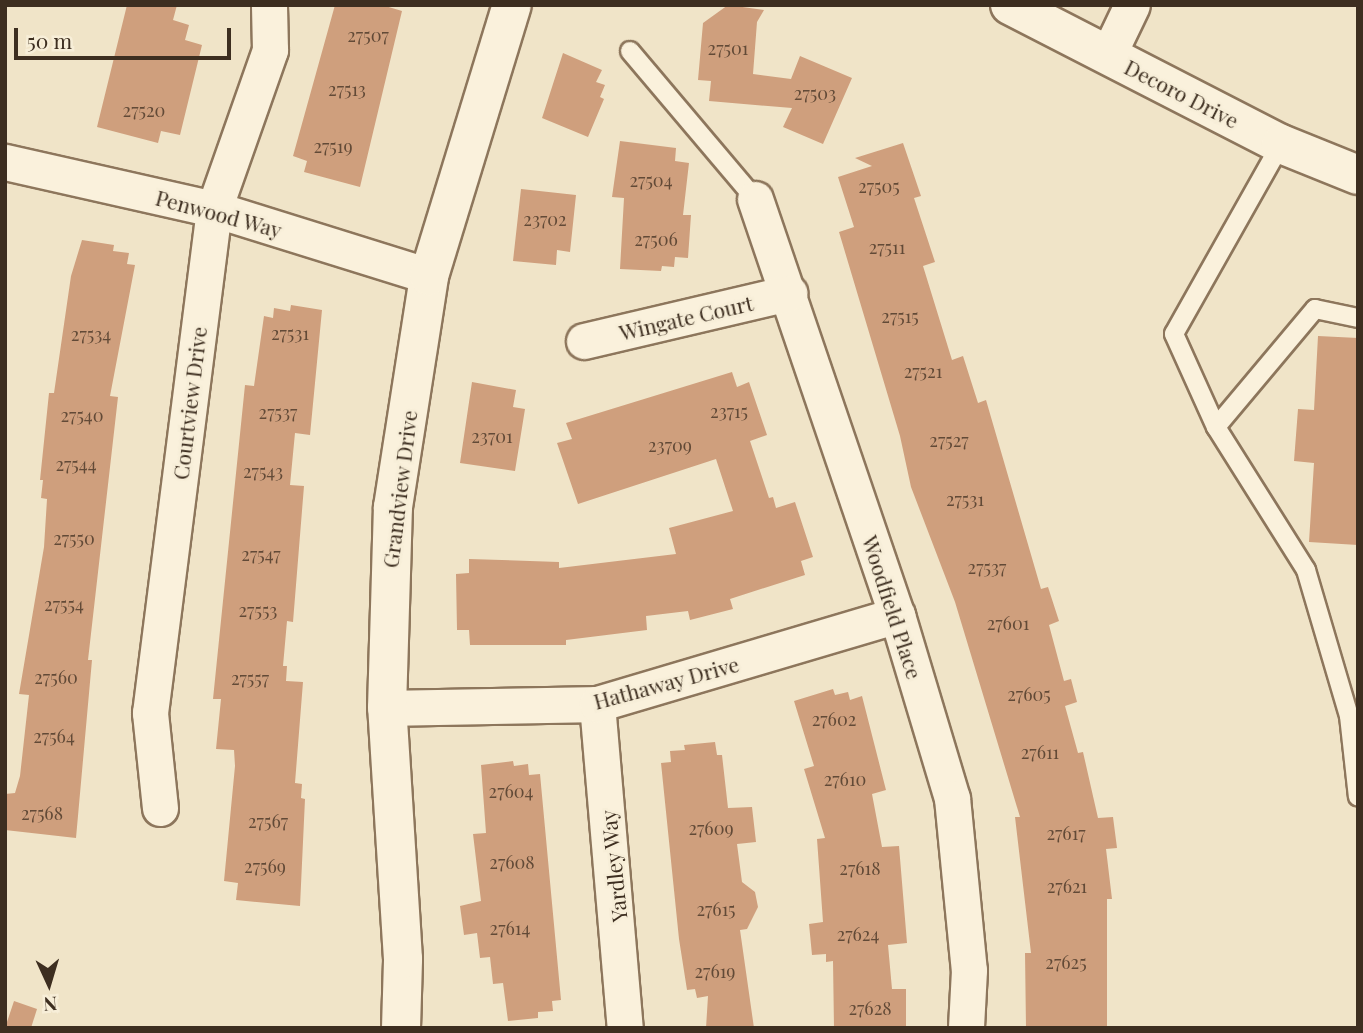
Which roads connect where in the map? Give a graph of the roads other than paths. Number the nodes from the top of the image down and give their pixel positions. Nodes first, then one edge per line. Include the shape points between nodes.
1 (269, 5) edge
2 (512, 5) edge
3 (1010, 5) edge
4 (1132, 5) edge
5 (630, 51) dead end
6 (1108, 55) junction
7 (1281, 144) junction
8 (5, 162) edge
9 (1358, 175) edge
10 (755, 199) joint
11 (214, 209) junction
12 (429, 276) junction
13 (789, 293) junction
14 (1358, 318) edge
15 (584, 341) dead end
16 (1216, 427) junction
17 (897, 615) junction
18 (597, 704) junction
19 (387, 708) junction
20 (1358, 797) edge
21 (160, 808) dead end
22 (401, 1028) edge
23 (625, 1028) edge
24 (966, 1028) edge

1 - 11 street, Courtview Drive via 270,50
2 - 12 street, Grandview Drive
3 - 6 street, Decoro Drive
4 - 6 street
5 - 10 lane
6 - 7 street, Decoro Drive
7 - 9 street, Decoro Drive
7 - 16 lane via 1174,334
8 - 11 street, Penwood Way
10 - 13 street, Woodfield Place
11 - 12 street, Penwood Way
11 - 21 street, Courtview Drive via 150,713
12 - 19 street, Grandview Drive via 393,507
13 - 15 street, Wingate Court
13 - 17 street, Woodfield Place
14 - 16 lane via 1315,309
16 - 20 lane via 1306,570 1349,716
17 - 18 street, Hathaway Drive
17 - 24 street, Woodfield Place via 952,798 969,970
18 - 19 street, Hathaway Drive
18 - 23 street, Yardley Way
19 - 22 street, Grandview Drive via 403,959

